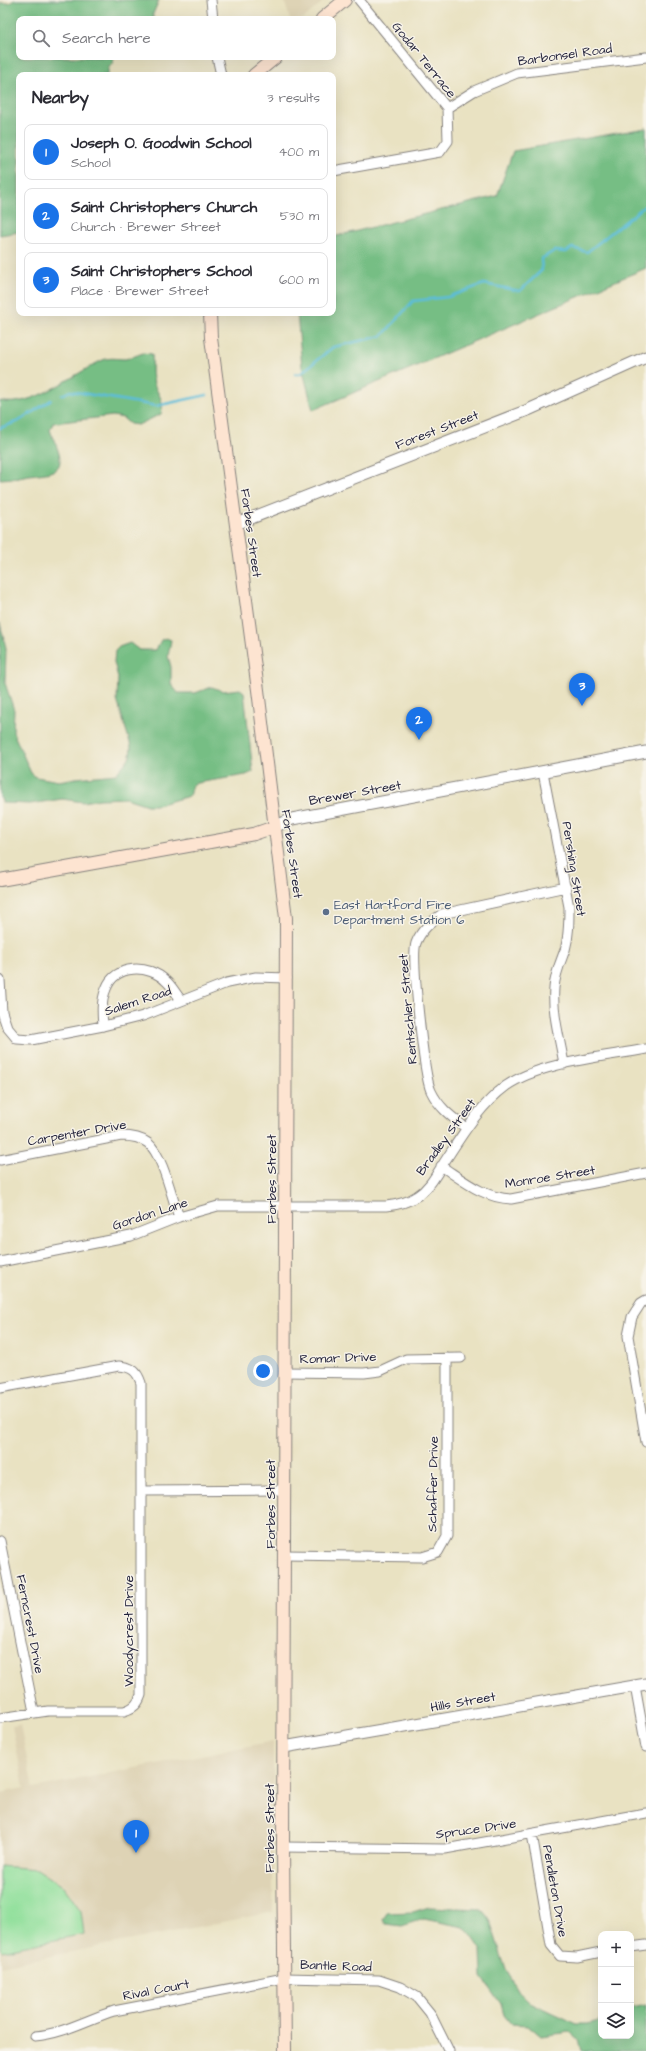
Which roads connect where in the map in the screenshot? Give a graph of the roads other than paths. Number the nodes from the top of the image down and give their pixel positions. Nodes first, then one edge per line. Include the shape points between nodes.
1 (211, 0) edge
2 (344, 0) edge
3 (359, 0) edge
4 (213, 16) edge
5 (325, 16) edge
6 (646, 57) edge
7 (218, 60) edge
8 (272, 60) edge
9 (220, 72) edge
10 (258, 72) edge
11 (447, 108) junction
12 (336, 170) edge
13 (210, 316) edge
14 (646, 357) edge
15 (236, 524) junction
16 (646, 752) edge
17 (543, 772) junction
18 (274, 827) junction
19 (0, 880) edge
20 (566, 887) junction
21 (287, 978) junction
22 (0, 980) edge
23 (181, 1000) junction
24 (103, 1026) junction
25 (646, 1049) edge
26 (564, 1064) junction
27 (466, 1128) junction
28 (0, 1160) edge
29 (441, 1166) junction
30 (646, 1173) edge
31 (286, 1205) junction
32 (179, 1217) junction
33 (0, 1262) edge
34 (646, 1300) edge
35 (447, 1358) junction
36 (461, 1358) dead end
37 (285, 1372) junction
38 (0, 1388) edge
39 (646, 1442) edge
40 (142, 1490) junction
41 (284, 1490) junction
42 (0, 1541) edge
43 (285, 1555) junction
44 (640, 1685) edge
45 (34, 1712) junction
46 (0, 1718) edge
47 (284, 1747) junction
48 (646, 1747) edge
49 (646, 1813) edge
50 (532, 1834) junction
51 (283, 1848) junction
52 (646, 1944) edge
53 (634, 1946) edge
54 (598, 1953) edge
55 (284, 1978) junction
56 (35, 2036) dead end
57 (285, 2051) edge
58 (449, 2051) edge

1 - 4 street
2 - 5 main road
3 - 11 street, Godar Terrace
6 - 11 street, Barbonsel Road via 517,73 474,91
7 - 9 street
8 - 10 main road
11 - 12 street, Godar Terrace via 448,141 440,152
13 - 15 main road, Forbes Street
14 - 15 street, Forest Street via 528,410
15 - 18 main road, Forbes Street
16 - 17 street, Brewer Street
17 - 18 street, Brewer Street via 292,819
17 - 20 street, Pershing Street
18 - 19 main road, Brewer Street via 254,834
18 - 21 main road, Forbes Street via 286,908
20 - 26 street, Pershing Street via 569,928 565,949 557,969 554,1007
20 - 27 street, Rentschler Street via 442,914 426,926 416,944 414,964 426,1072 431,1091 441,1109
21 - 23 street, Salem Road via 256,977 227,983
21 - 31 main road, Forbes Street
22 - 24 street, Salem Road via 2,1012 7,1027 17,1039 31,1040
23 - 24 street, Salem Road via 142,1016
23 - 24 street, Salem Road via 165,980 150,970 133,968 116,975 106,988 102,1006
25 - 26 street, Bradley Street
26 - 27 street, Bradley Street via 527,1075 506,1086 487,1103
27 - 29 street, Bradley Street
28 - 32 street, Carpenter Drive via 121,1136 135,1136 148,1144 158,1158
29 - 30 street, Monroe Street via 484,1194 511,1199
29 - 31 street, Bradley Street via 432,1182 418,1196 403,1204
31 - 32 street, Gordon Lane via 218,1206
31 - 37 main road, Forbes Street
32 - 33 street, Gordon Lane via 131,1236
34 - 39 street via 632,1317 628,1336
35 - 36 street, Romar Drive
35 - 37 street, Romar Drive via 406,1359 380,1371
35 - 43 street, Schaffer Drive via 447,1536 438,1552 422,1557
37 - 41 main road, Forbes Street
38 - 40 street via 119,1366 129,1367 137,1372 142,1383
40 - 41 street
40 - 45 street, Woodycrest Drive via 141,1695 138,1702 124,1711
41 - 43 main road, Forbes Street
42 - 45 street, Ferncrest Drive
43 - 47 main road, Forbes Street
44 - 47 street, Hills Street
44 - 48 street
45 - 46 street, Woodycrest Drive
47 - 51 main road, Forbes Street
49 - 50 street, Spruce Drive
50 - 51 street, Spruce Drive via 445,1849
50 - 54 street, Pendleton Drive via 551,1945 560,1956 577,1957
51 - 55 main road, Forbes Street
52 - 53 street
55 - 56 street, Rival Court via 114,2011 49,2035
55 - 57 main road, Forbes Street
55 - 58 street, Bantle Road via 356,1978 379,1980 400,1987 417,1997 430,2013

